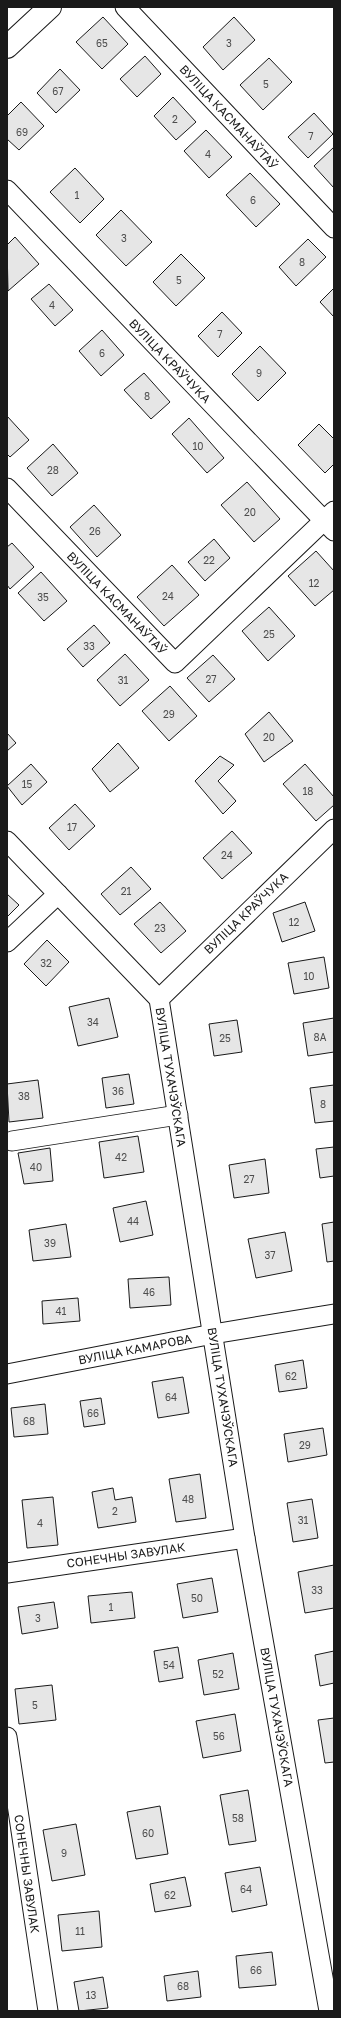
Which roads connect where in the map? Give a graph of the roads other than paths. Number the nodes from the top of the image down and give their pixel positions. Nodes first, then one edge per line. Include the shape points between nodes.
1 (50, 7) edge
2 (125, 7) edge
3 (7, 47) edge
4 (7, 190) edge
5 (334, 228) edge
6 (7, 488) edge
7 (331, 521) edge
8 (334, 829) edge
9 (7, 841) edge
10 (58, 894) junction
11 (7, 942) edge
12 (158, 998) junction
13 (178, 1115) junction
14 (12, 1142) dead end
15 (334, 1314) edge
16 (214, 1334) junction
17 (7, 1374) edge
18 (245, 1538) junction
19 (7, 1573) edge
20 (7, 1737) edge
21 (48, 2011) edge
22 (329, 2011) edge

1 - 3 main road
2 - 5 street, ВУЛІЦА КАСМАНАЎТАЎ
4 - 7 street, ВУЛІЦА КРАЎЧУКА
6 - 7 street, ВУЛІЦА КАСМАНАЎТАЎ via 175,662
8 - 12 street, ВУЛІЦА КРАЎЧУКА
9 - 10 street, ВУЛІЦА ТУХАЧЭЎСКАГА
10 - 11 street
10 - 12 street, ВУЛІЦА ТУХАЧЭЎСКАГА
12 - 13 street, ВУЛІЦА ТУХАЧЭЎСКАГА
13 - 14 street
13 - 16 street, ВУЛІЦА ТУХАЧЭЎСКАГА
15 - 16 street, ВУЛІЦА КАМАРОВА
16 - 17 street, ВУЛІЦА КАМАРОВА
16 - 18 street, ВУЛІЦА ТУХАЧЭЎСКАГА
18 - 19 street, СОНЕЧНЫ ЗАВУЛАК
18 - 22 street, ВУЛІЦА ТУХАЧЭЎСКАГА
20 - 21 street, СОНЕЧНЫ ЗАВУЛАК

